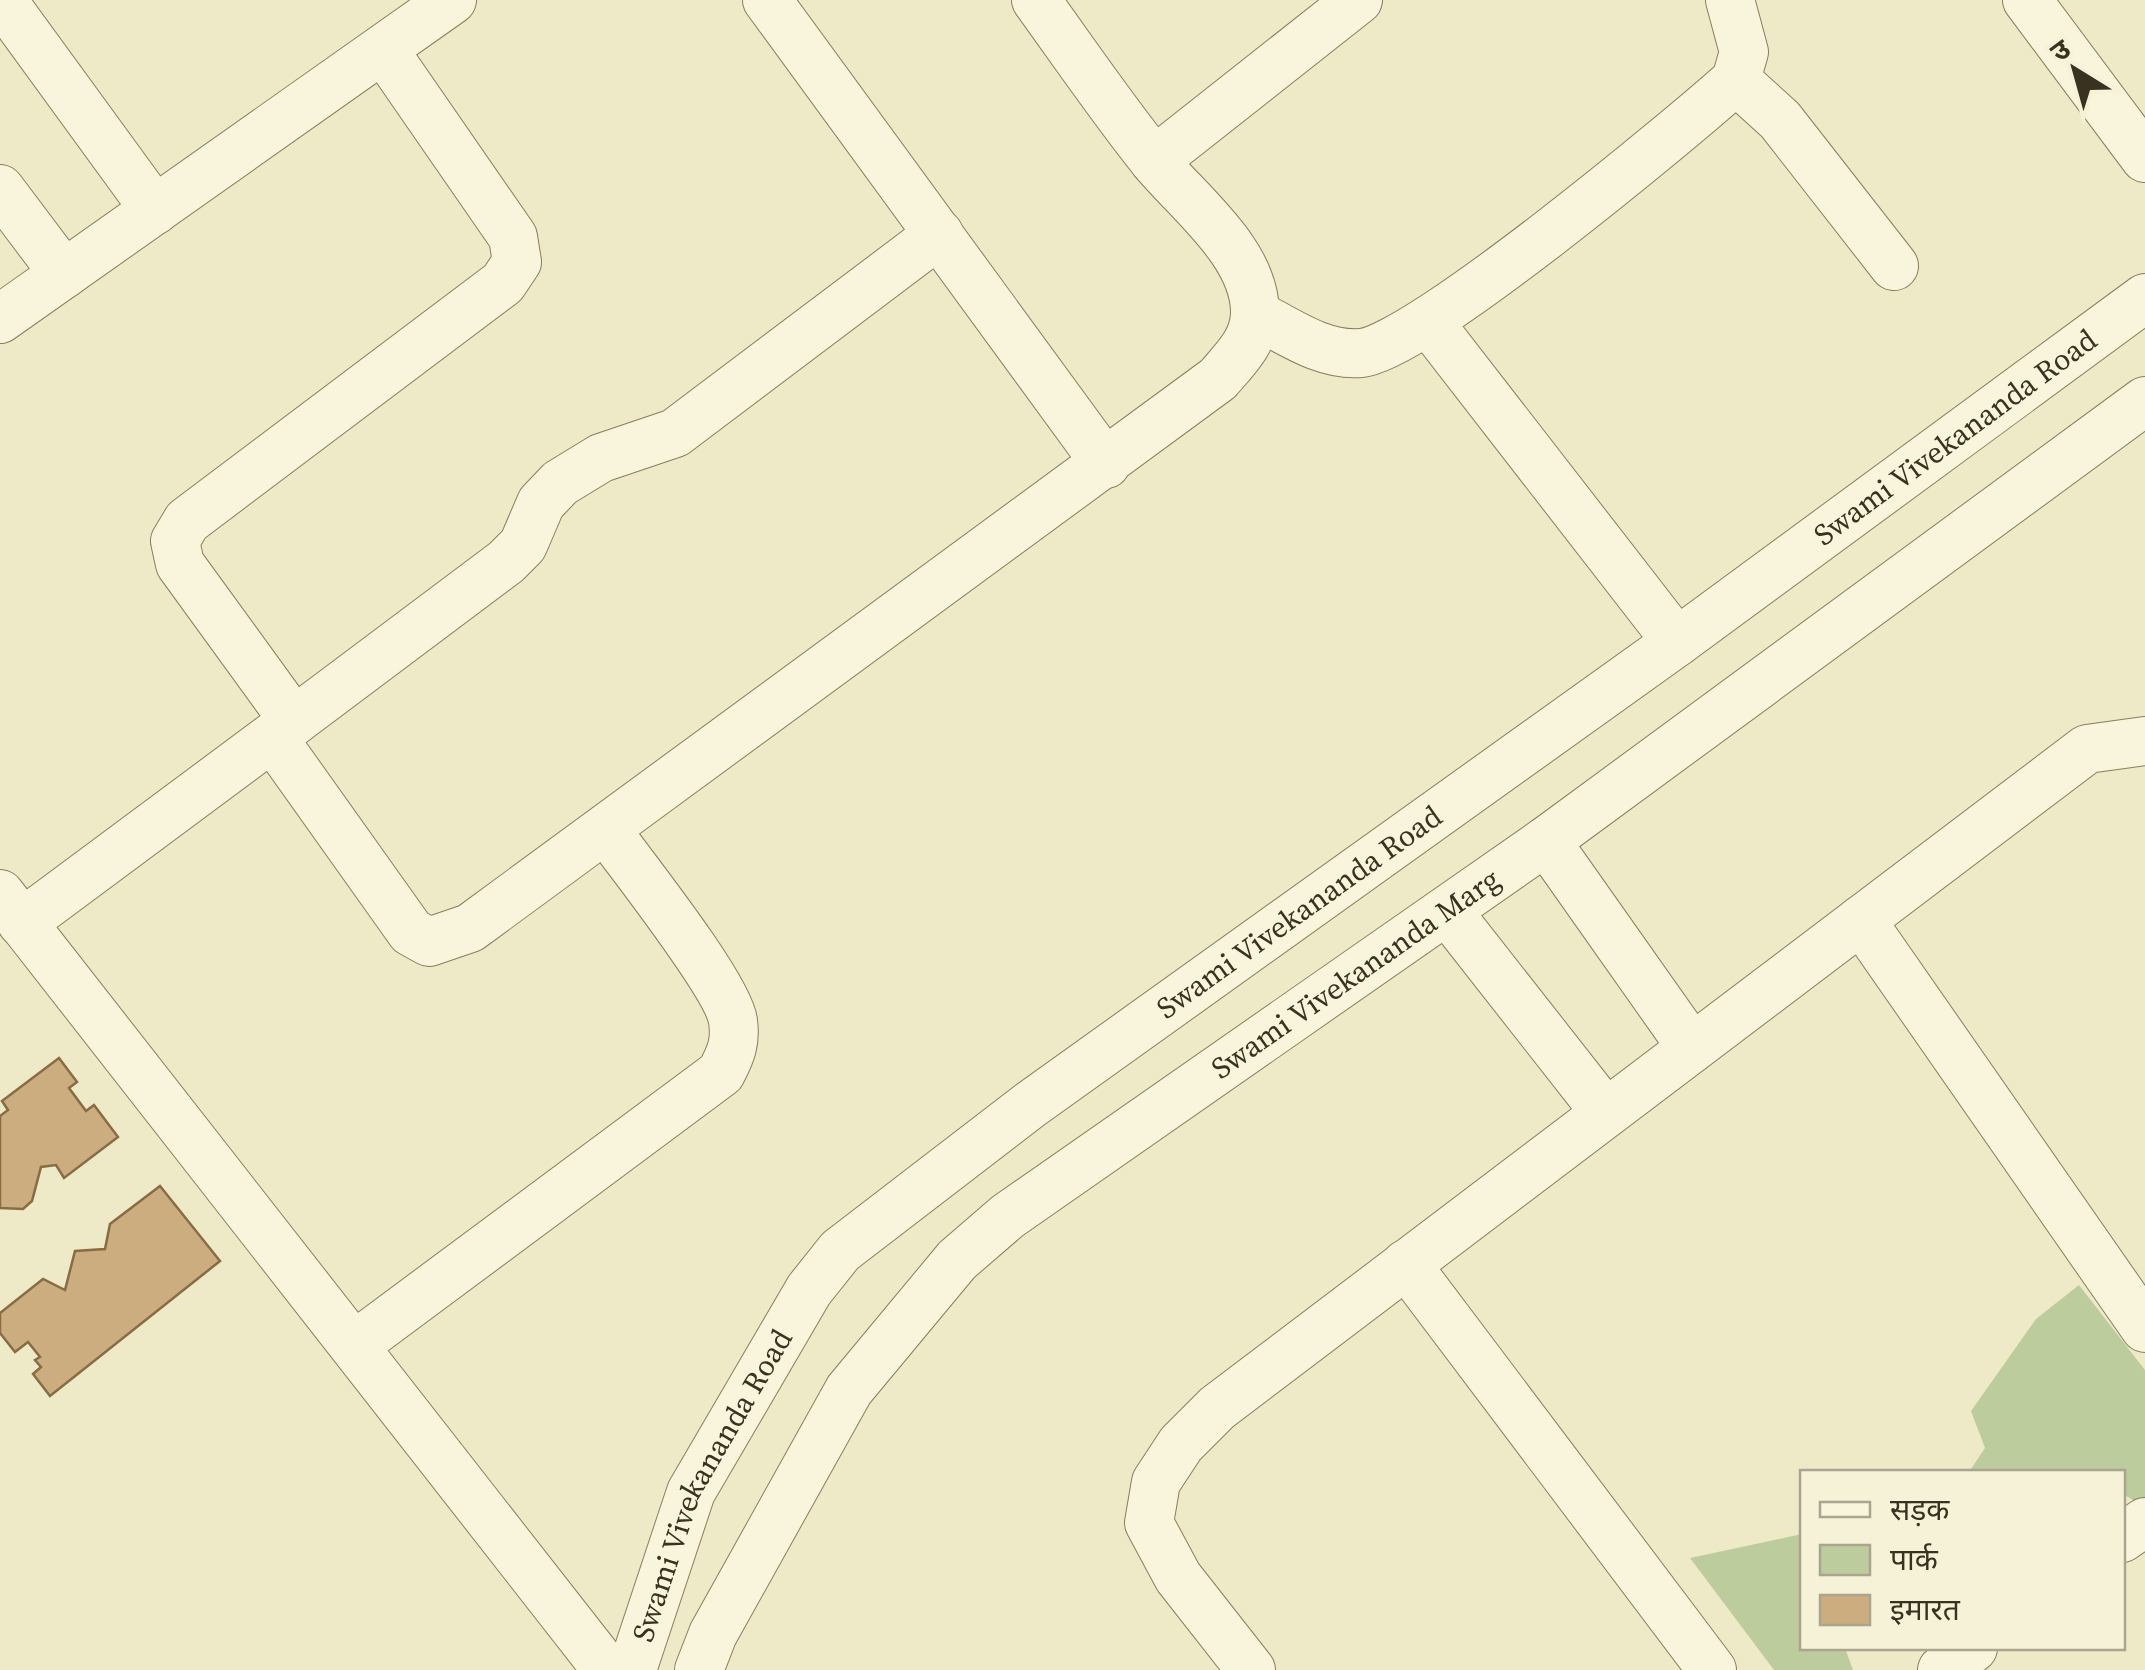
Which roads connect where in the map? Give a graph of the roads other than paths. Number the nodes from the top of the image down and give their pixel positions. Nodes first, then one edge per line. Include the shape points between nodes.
1 (2, 0) edge
2 (452, 0) edge
3 (767, 0) edge
4 (1036, 0) edge
5 (1358, 0) edge
6 (1730, 0) edge
7 (2026, 0) edge
8 (383, 49) junction
9 (1736, 80) junction
10 (2145, 158) edge
11 (1154, 161) junction
12 (0, 189) edge
13 (155, 210) junction
14 (939, 234) junction
15 (1894, 266) dead end
16 (64, 274) junction
17 (2145, 298) edge
18 (1255, 314) junction
19 (0, 319) edge
20 (1428, 322) junction
21 (2145, 400) edge
22 (1106, 464) junction
23 (1677, 642) junction
24 (284, 730) junction
25 (2145, 741) edge
26 (607, 831) junction
27 (1546, 842) junction
28 (11, 909) edge
29 (1448, 912) junction
30 (1861, 920) junction
31 (1692, 1048) junction
32 (1605, 1112) junction
33 (1406, 1264) junction
34 (2145, 1328) edge
35 (355, 1344) junction
36 (1970, 1650) edge
37 (607, 1670) edge
38 (632, 1670) edge
39 (699, 1670) edge
40 (1251, 1670) edge
41 (1712, 1670) edge
42 (1942, 1670) edge

1 - 13 street
2 - 8 street
3 - 14 street
4 - 11 street
5 - 11 street
6 - 9 street via 1744,52
7 - 10 street
8 - 13 street
8 - 24 street via 513,237 517,262 503,283 188,520 175,541 180,564
9 - 15 street via 1780,120
9 - 20 street
11 - 18 street via 1224,240 1248,280
12 - 16 street
13 - 16 street
14 - 22 street
14 - 24 street via 675,433 601,458 560,482 506,562
16 - 19 street
17 - 23 street, Swami Vivekananda Road
18 - 20 street via 1330,351 1363,354
18 - 22 street via 1248,345 1218,379
20 - 23 street
21 - 27 street, Swami Vivekananda Marg
22 - 26 street
23 - 38 street, Swami Vivekananda Road via 1046,1094 840,1251 809,1290 691,1492
24 - 26 street via 411,932 429,942 470,928
24 - 28 street
25 - 30 street via 2087,749
26 - 35 street via 718,986 733,1016 734,1048 721,1073
27 - 29 street, Swami Vivekananda Marg
27 - 31 street
28 - 35 street
29 - 32 street
29 - 39 street, Swami Vivekananda Marg via 1008,1216 957,1260 849,1390
30 - 31 street
30 - 34 street
31 - 32 street
32 - 33 street
33 - 40 street via 1216,1408 1156,1482 1149,1523 1178,1578
33 - 41 street
35 - 37 street
36 - 42 street

